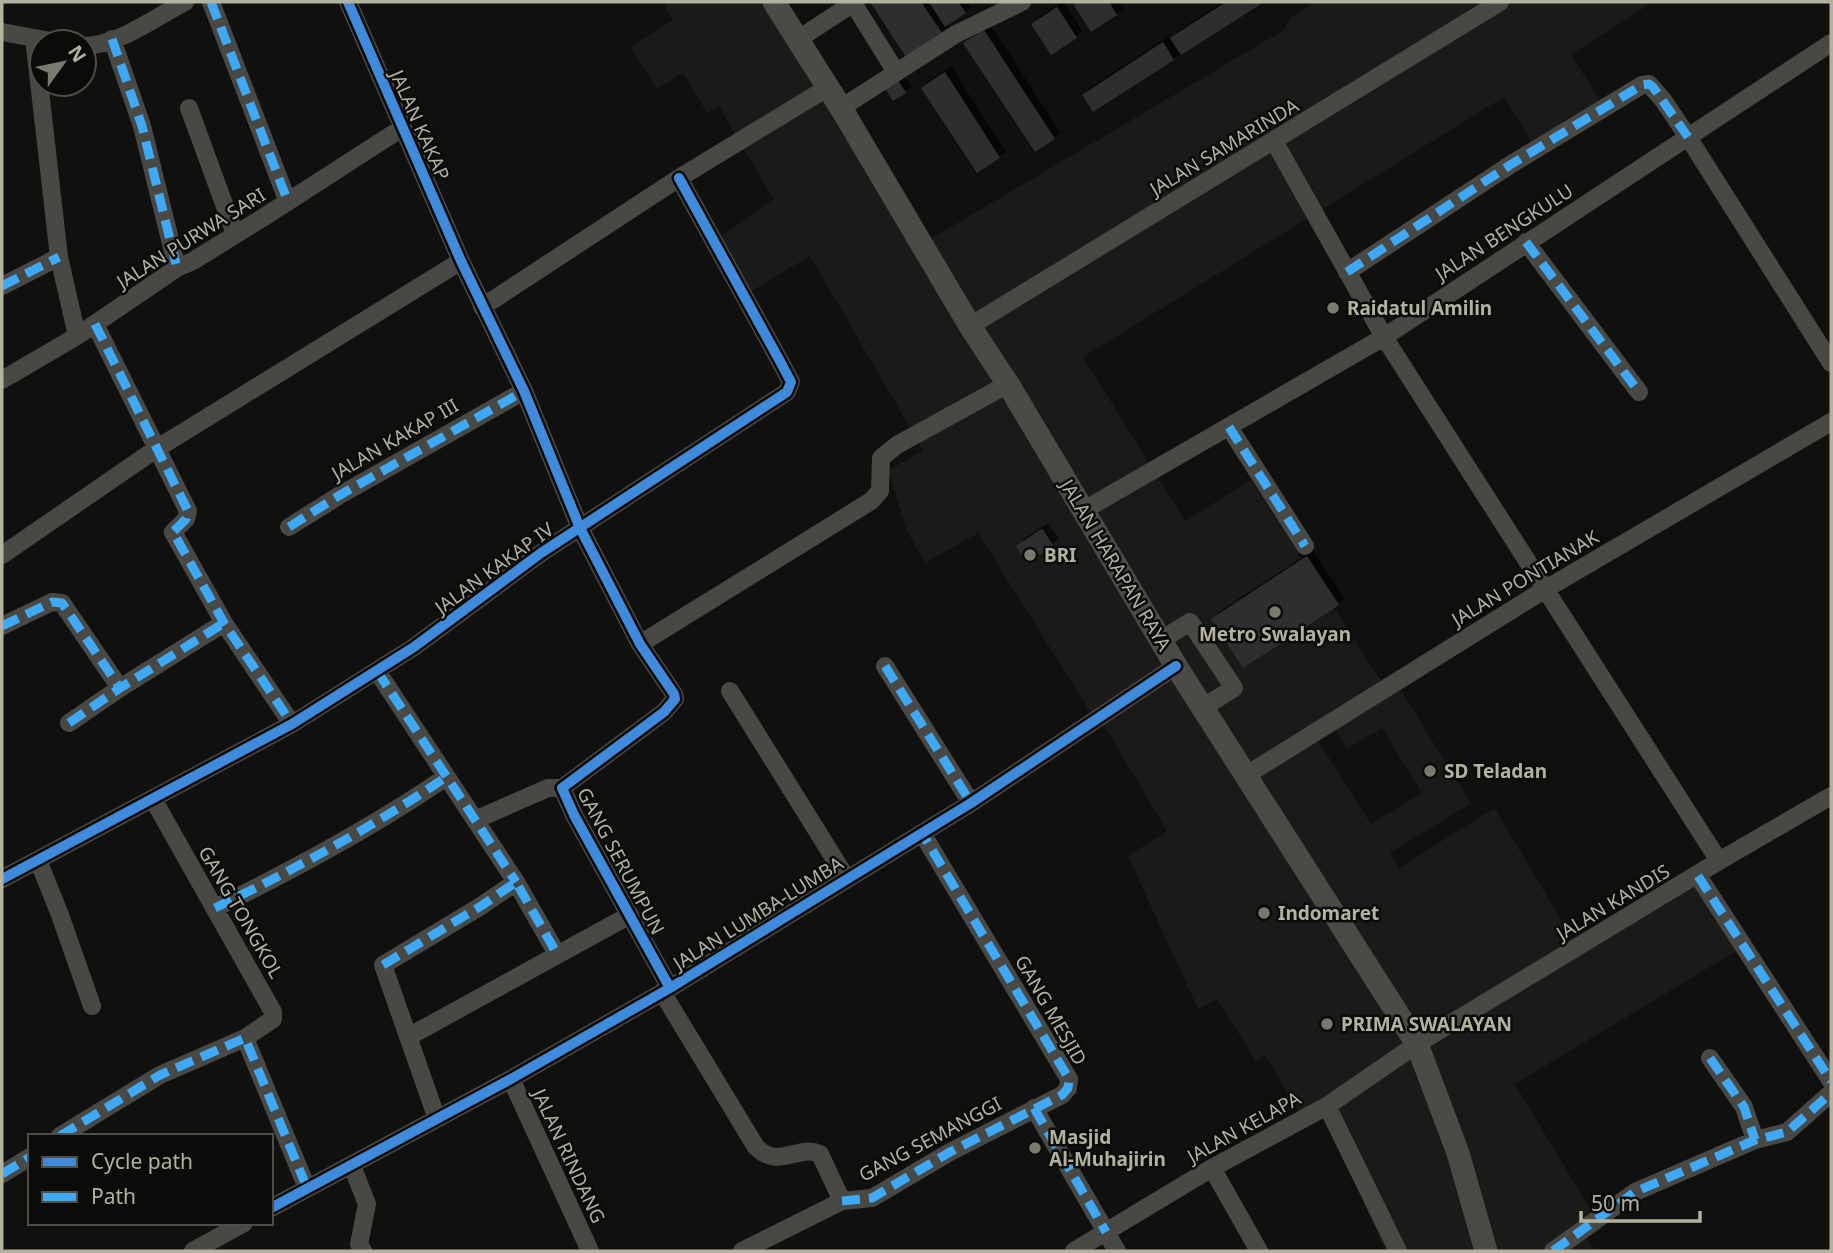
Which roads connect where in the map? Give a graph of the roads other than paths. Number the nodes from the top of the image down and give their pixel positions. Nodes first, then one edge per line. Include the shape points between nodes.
1 (184, 2) edge
2 (211, 2) edge
3 (348, 2) edge
4 (774, 2) edge
5 (854, 2) edge
6 (1022, 2) edge
7 (1500, 2) edge
8 (2, 32) edge
9 (28, 37) edge
10 (112, 39) junction
11 (797, 40) junction
12 (1831, 43) edge
13 (98, 44) edge
14 (896, 72) junction
15 (827, 88) junction
16 (41, 98) edge
17 (189, 108) dead end
18 (841, 108) junction
19 (401, 128) junction
20 (1688, 137) junction
21 (1274, 141) junction
22 (679, 178) junction
23 (288, 202) junction
24 (235, 234) junction
25 (1526, 242) junction
26 (59, 257) junction
27 (461, 261) junction
28 (177, 268) junction
29 (1347, 272) junction
30 (2, 286) edge
31 (482, 307) junction
32 (95, 324) junction
33 (970, 326) junction
34 (77, 336) junction
35 (1384, 337) junction
36 (1831, 363) edge
37 (2, 380) edge
38 (1008, 384) junction
39 (524, 391) junction
40 (1639, 391) dead end
41 (1831, 422) edge
42 (1229, 427) junction
43 (156, 449) junction
44 (1084, 510) junction
45 (289, 527) dead end
46 (580, 528) junction
47 (1305, 546) dead end
48 (2, 555) edge
49 (1544, 590) junction
50 (224, 623) junction
51 (2, 626) edge
52 (1161, 640) junction
53 (640, 644) junction
54 (885, 666) dead end
55 (1176, 666) junction
56 (377, 671) junction
57 (120, 688) junction
58 (730, 691) dead end
59 (1202, 708) junction
60 (69, 723) dead end
61 (292, 723) junction
62 (1245, 776) junction
63 (446, 777) junction
64 (562, 788) junction
65 (1831, 796) edge
66 (153, 799) junction
67 (971, 803) junction
68 (475, 820) junction
69 (922, 833) junction
70 (37, 860) junction
71 (1718, 861) junction
72 (1698, 876) junction
73 (2, 879) edge
74 (847, 879) junction
75 (516, 882) junction
76 (215, 908) junction
77 (630, 915) junction
78 (557, 954) junction
79 (666, 990) junction
80 (92, 1006) dead end
81 (408, 1037) junction
82 (245, 1038) junction
83 (1418, 1044) junction
84 (1710, 1058) dead end
85 (1830, 1075) edge
86 (511, 1079) junction
87 (1831, 1093) edge
88 (1327, 1106) junction
89 (1034, 1108) junction
90 (437, 1119) junction
91 (63, 1134) edge
92 (1755, 1140) junction
93 (28, 1158) edge
94 (352, 1166) junction
95 (1212, 1168) junction
96 (2, 1174) edge
97 (307, 1188) junction
98 (842, 1201) junction
99 (273, 1207) edge
100 (240, 1225) edge
101 (1106, 1232) junction
102 (193, 1251) edge
103 (363, 1251) edge
104 (590, 1251) edge
105 (742, 1251) edge
106 (1074, 1251) edge
107 (1118, 1251) edge
108 (1259, 1251) edge
109 (1398, 1251) edge
110 (1486, 1251) edge
111 (1553, 1251) edge

1 - 10 street
2 - 23 street
3 - 19 street, JALAN KAKAP
4 - 11 main road, JALAN HARAPAN RAYA
5 - 11 street
5 - 14 street
6 - 14 street via 956,34
7 - 21 street, JALAN SAMARINDA
8 - 9 street
10 - 13 street
10 - 28 street via 142,126
11 - 15 main road, JALAN HARAPAN RAYA
12 - 20 street, JALAN BENGKULU
14 - 18 street
15 - 18 main road, JALAN HARAPAN RAYA
15 - 22 street
16 - 26 street
17 - 24 street
18 - 33 main road, JALAN HARAPAN RAYA
19 - 23 street, JALAN PURWA SARI
19 - 27 street, JALAN KAKAP
20 - 25 street, JALAN BENGKULU
20 - 29 street via 1653,87 1642,85
20 - 36 street
21 - 29 street
21 - 33 street, JALAN SAMARINDA
22 - 31 street
22 - 46 street, JALAN KAKAP IV via 791,383 787,392
23 - 24 street, JALAN PURWA SARI
24 - 28 street, JALAN PURWA SARI
25 - 35 street, JALAN BENGKULU
25 - 40 street
26 - 30 street
26 - 34 street
27 - 31 street, JALAN KAKAP
27 - 43 street
28 - 32 street, JALAN PURWA SARI
29 - 35 street
31 - 39 street, JALAN KAKAP
32 - 34 street, JALAN PURWA SARI
32 - 43 street
33 - 38 main road, JALAN HARAPAN RAYA
34 - 37 street, JALAN PURWA SARI
35 - 42 street, JALAN BENGKULU
35 - 49 street
38 - 44 main road, JALAN HARAPAN RAYA
38 - 53 street via 881,458 880,491 872,501
39 - 45 street, JALAN KAKAP III
39 - 46 street, JALAN KAKAP
41 - 49 street, JALAN PONTIANAK
42 - 44 street, JALAN BENGKULU
42 - 47 street
43 - 48 street
43 - 50 street via 188,511 173,532
44 - 52 main road, JALAN HARAPAN RAYA
46 - 53 street, JALAN KAKAP
46 - 56 street, JALAN KAKAP IV
49 - 62 street, JALAN PONTIANAK
49 - 71 street
50 - 57 street
50 - 61 street
51 - 57 street via 52,602 62,603
52 - 55 main road, JALAN HARAPAN RAYA
52 - 59 street via 1190,622 1234,688
53 - 64 street, GANG SERUMPUN via 675,699
54 - 67 street
55 - 59 main road, JALAN HARAPAN RAYA
55 - 67 street, JALAN LUMBA-LUMBA
56 - 61 street, JALAN KAKAP IV
56 - 63 street
57 - 60 street
58 - 74 street
59 - 62 main road, JALAN HARAPAN RAYA
61 - 66 street, JALAN KAKAP IV
62 - 83 main road, JALAN HARAPAN RAYA
63 - 68 street
63 - 76 street via 332,848
64 - 68 street via 548,788
64 - 77 street, GANG SERUMPUN
65 - 71 street, JALAN KANDIS
66 - 70 street, JALAN KAKAP IV
66 - 76 street, GANG TONGKOL
67 - 69 street, JALAN LUMBA-LUMBA
68 - 75 street
69 - 74 street, JALAN LUMBA-LUMBA
69 - 89 street, GANG MESJID via 1069,1079 1062,1095
70 - 73 street, JALAN KAKAP IV
70 - 80 street
71 - 72 street, JALAN KANDIS
72 - 83 street, JALAN KANDIS
72 - 85 street
74 - 79 street, JALAN LUMBA-LUMBA
75 - 78 street
75 - 81 street via 383,965
76 - 82 street, GANG TONGKOL via 273,1012 273,1019
77 - 78 street, GANG SERUMPUN
77 - 79 street, GANG SERUMPUN
78 - 81 street, GANG SERUMPUN
79 - 86 street, JALAN LUMBA-LUMBA
79 - 98 street, GANG SEMANGGI via 756,1147 777,1157 820,1153
81 - 90 street
82 - 91 street, GANG TONGKOL via 160,1075
82 - 97 street
83 - 88 street, JALAN KELAPA
83 - 110 main road, JALAN HARAPAN RAYA via 1458,1153
84 - 92 street via 1744,1107
86 - 90 street, JALAN LUMBA-LUMBA
86 - 104 street, JALAN RINDANG
87 - 92 street via 1787,1132
88 - 95 street, JALAN KELAPA
88 - 109 street, JALAN KELAPA
89 - 98 street, GANG SEMANGGI via 872,1198
89 - 101 street
90 - 94 street, JALAN LUMBA-LUMBA
92 - 111 street via 1635,1192
93 - 96 street
94 - 97 street, JALAN LUMBA-LUMBA
94 - 103 street via 367,1204 359,1244
95 - 101 street, JALAN KELAPA
95 - 108 street
97 - 99 street, JALAN LUMBA-LUMBA
98 - 105 street, GANG SEMANGGI
100 - 102 street
101 - 106 street, JALAN KELAPA
101 - 107 street

